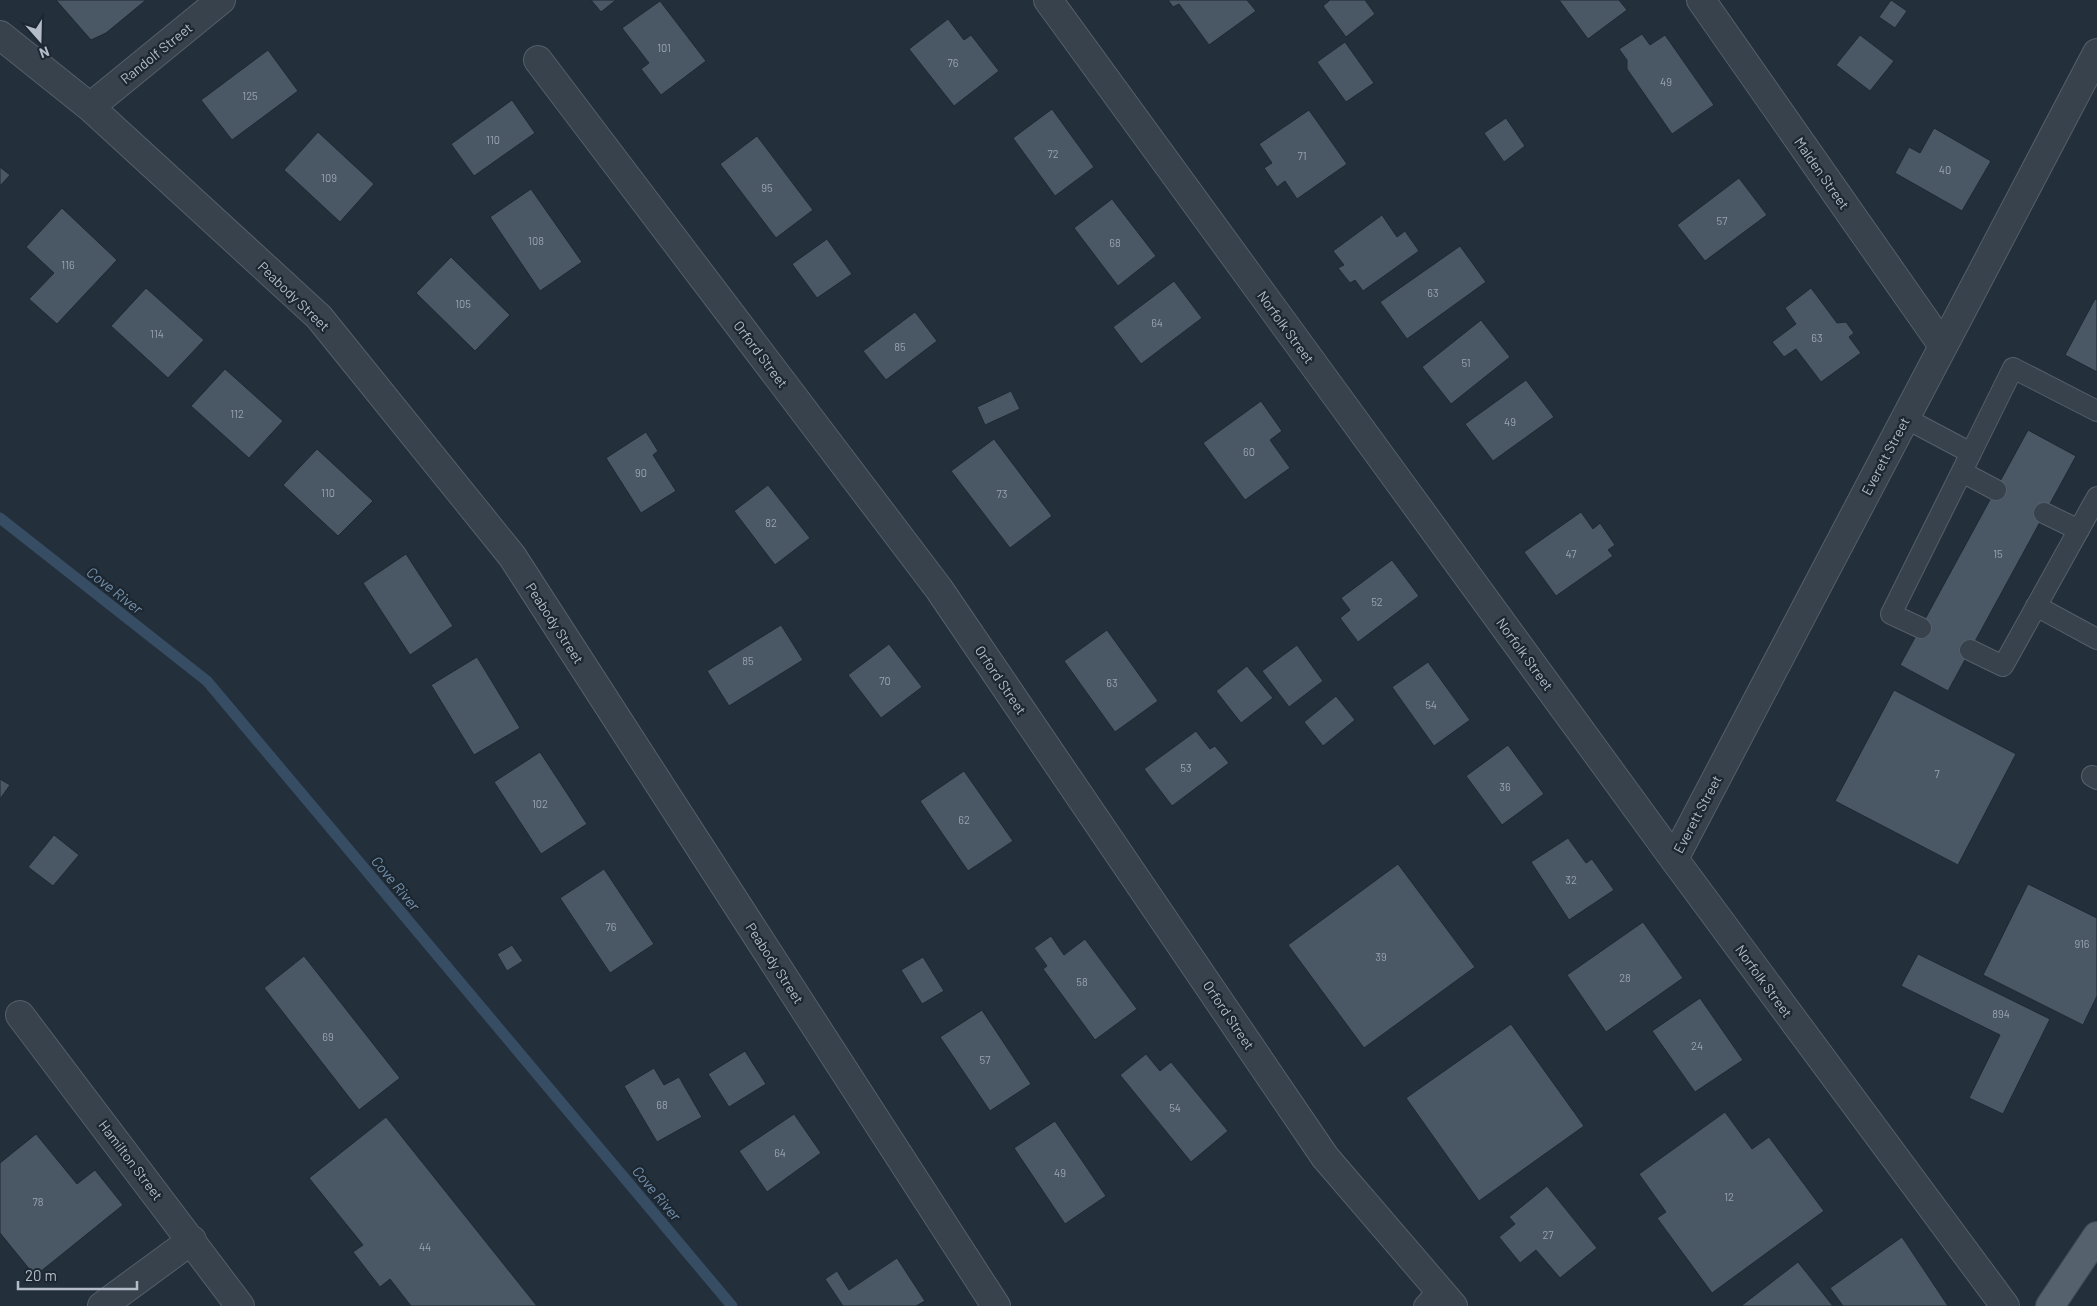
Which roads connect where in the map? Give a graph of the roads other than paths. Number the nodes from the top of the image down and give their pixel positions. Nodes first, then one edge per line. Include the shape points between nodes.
1 (221, 0) edge
2 (1048, 0) edge
3 (1701, 0) edge
4 (0, 35) edge
5 (2097, 53) edge
6 (538, 60) dead end
7 (90, 106) junction
8 (1943, 346) junction
9 (2097, 411) edge
10 (1905, 418) junction
11 (1971, 453) junction
12 (1962, 472) junction
13 (1996, 490) dead end
14 (2097, 497) edge
15 (2044, 513) dead end
16 (2079, 530) junction
17 (2036, 606) junction
18 (1921, 628) dead end
19 (2097, 639) edge
20 (1970, 650) dead end
21 (1674, 859) junction
22 (20, 1015) dead end
23 (192, 1240) junction
24 (2095, 1244) edge
25 (1439, 1300) edge
26 (102, 1306) edge
27 (240, 1306) edge
28 (996, 1306) edge
29 (2005, 1306) edge
30 (2050, 1306) edge

1 - 7 street, Randolf Street
2 - 21 street, Norfolk Street
3 - 8 street, Malden Street
4 - 7 street, Peabody Street
5 - 8 street, Everett Street
6 - 25 street, Orford Street via 939,589 1325,1157
7 - 28 street, Peabody Street via 319,317 512,556
8 - 10 street, Everett Street
9 - 11 lane via 2014,368
10 - 11 lane
10 - 21 street, Everett Street
11 - 12 lane
12 - 13 lane
12 - 18 lane via 1891,614
14 - 16 lane
15 - 16 lane
16 - 17 lane
17 - 19 lane
17 - 20 lane via 2003,666
21 - 29 street, Norfolk Street
22 - 23 street, Hamilton Street
23 - 26 street
23 - 27 street, Hamilton Street
24 - 30 main road

